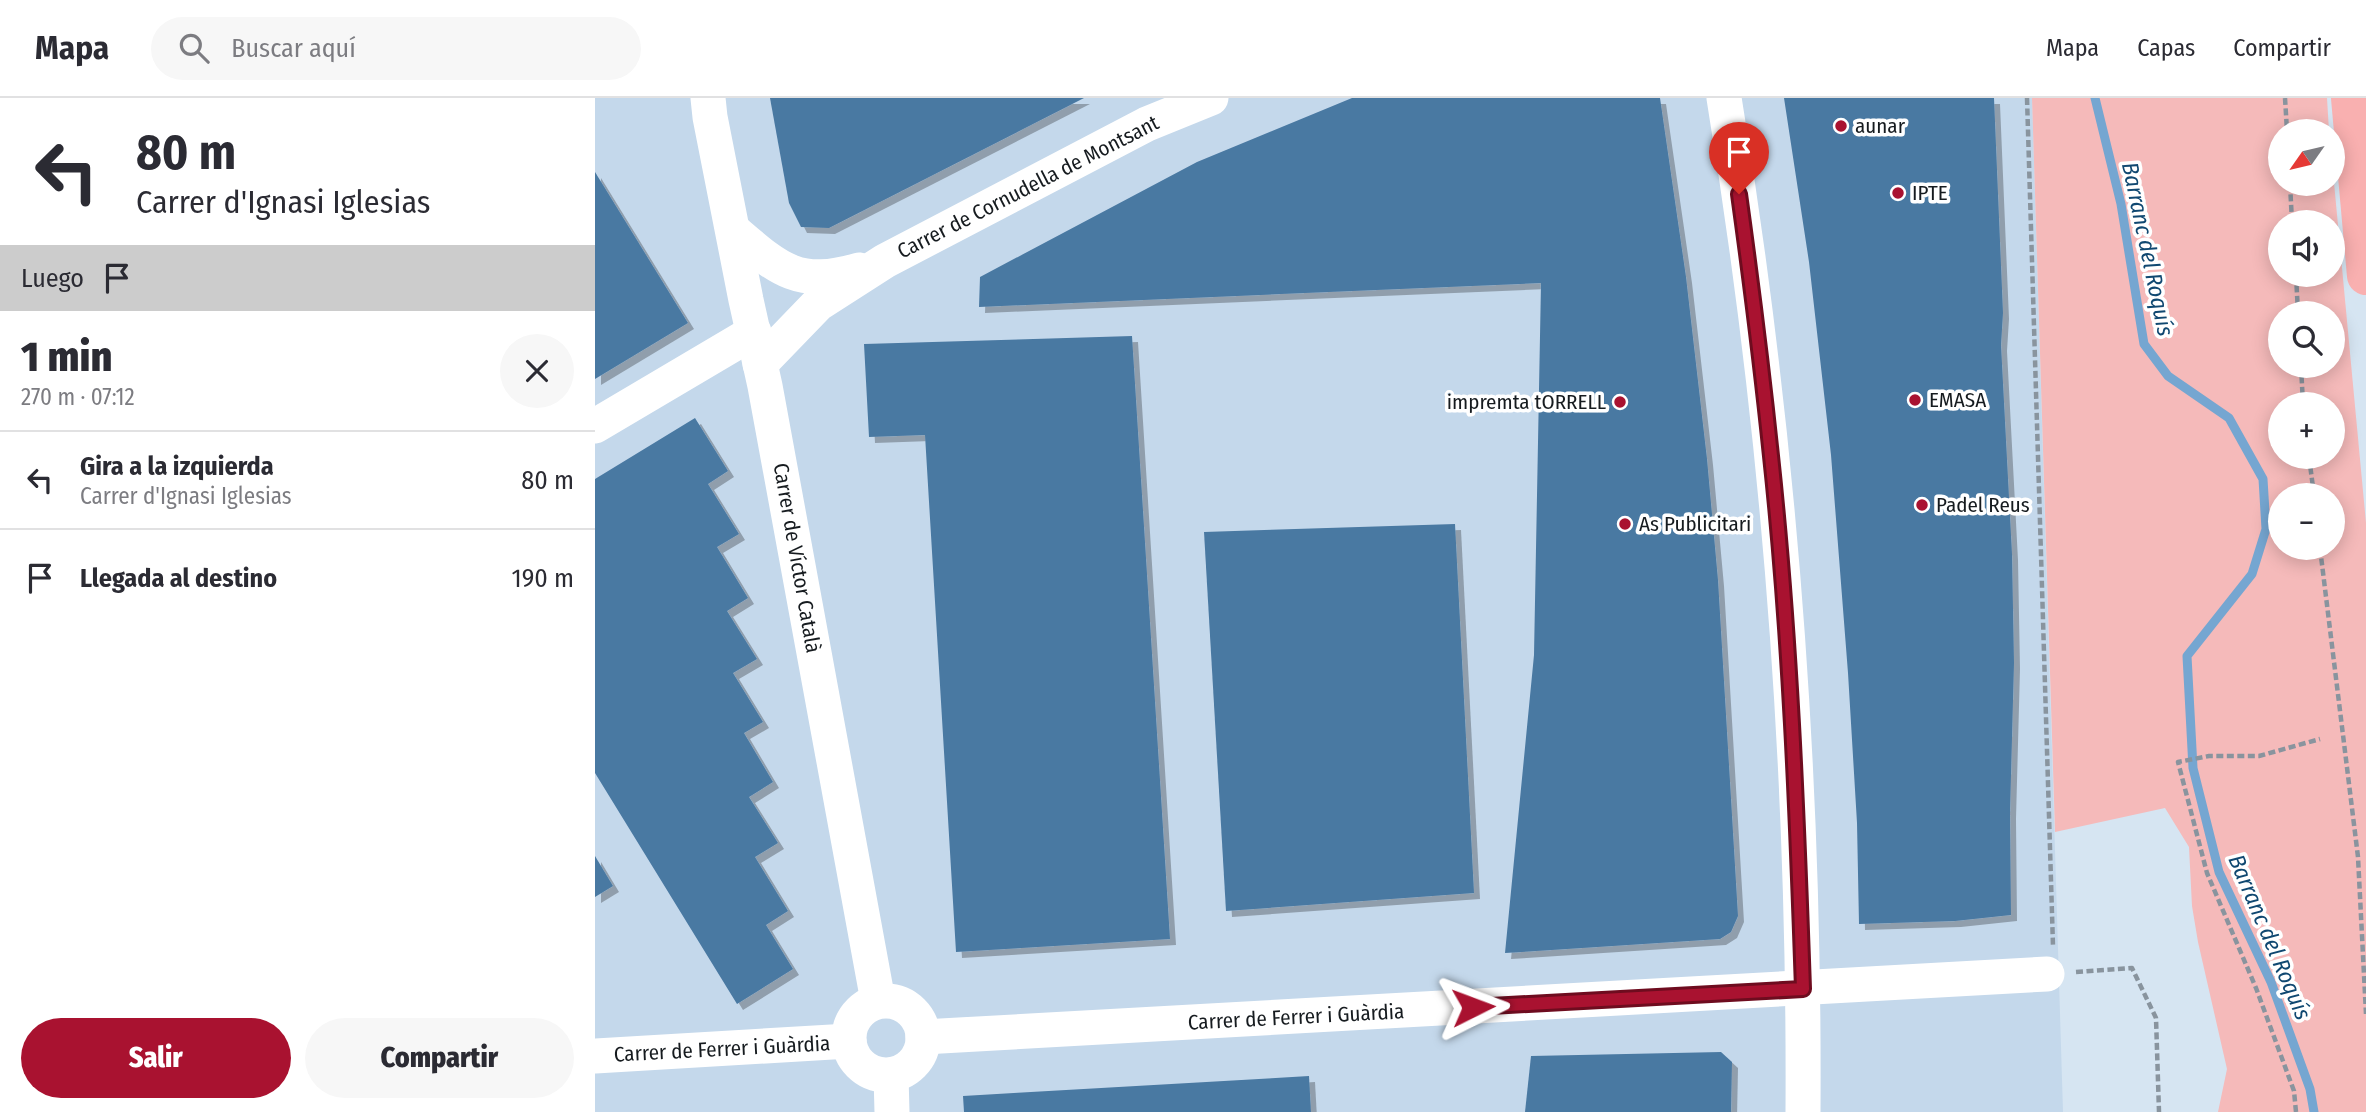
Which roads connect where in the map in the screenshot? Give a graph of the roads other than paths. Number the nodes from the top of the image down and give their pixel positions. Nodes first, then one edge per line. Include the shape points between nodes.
1 (1211, 98) edge
2 (1724, 98) edge
3 (2350, 98) edge
4 (706, 104) edge
5 (734, 231) junction
6 (885, 261) junction
7 (2366, 276) edge
8 (757, 348) junction
9 (595, 426) edge
10 (2047, 974) road end
11 (1803, 989) junction
12 (879, 1001) junction
13 (923, 1037) junction
14 (849, 1041) junction
15 (595, 1056) edge
16 (891, 1075) junction
17 (892, 1112) edge
18 (1803, 1112) edge

1 - 6 street, Carrer de Cornudella de Montsant via 1147,124
2 - 11 street via 1772,457 1792,727
3 - 7 highway
4 - 5 street, Carrer de Víctor Català
5 - 6 street, Carrer de Cornudella de Montsant via 791,273 814,278 839,276
5 - 8 street, Carrer de Víctor Català
6 - 8 street, Carrer de Cornudella de Montsant
8 - 9 street, Carrer de Cornudella de Montsant
8 - 12 street, Carrer de Víctor Català
10 - 11 street, Carrer de Ferrer i Guàrdia
11 - 13 street, Carrer de Ferrer i Guàrdia
11 - 18 street
12 - 13 street via 895,1001 909,1009 919,1021
12 - 14 street via 859,1011
13 - 16 street via 914,1062
14 - 15 street, Carrer de Ferrer i Guàrdia
14 - 16 street via 854,1057 865,1069
16 - 17 street

